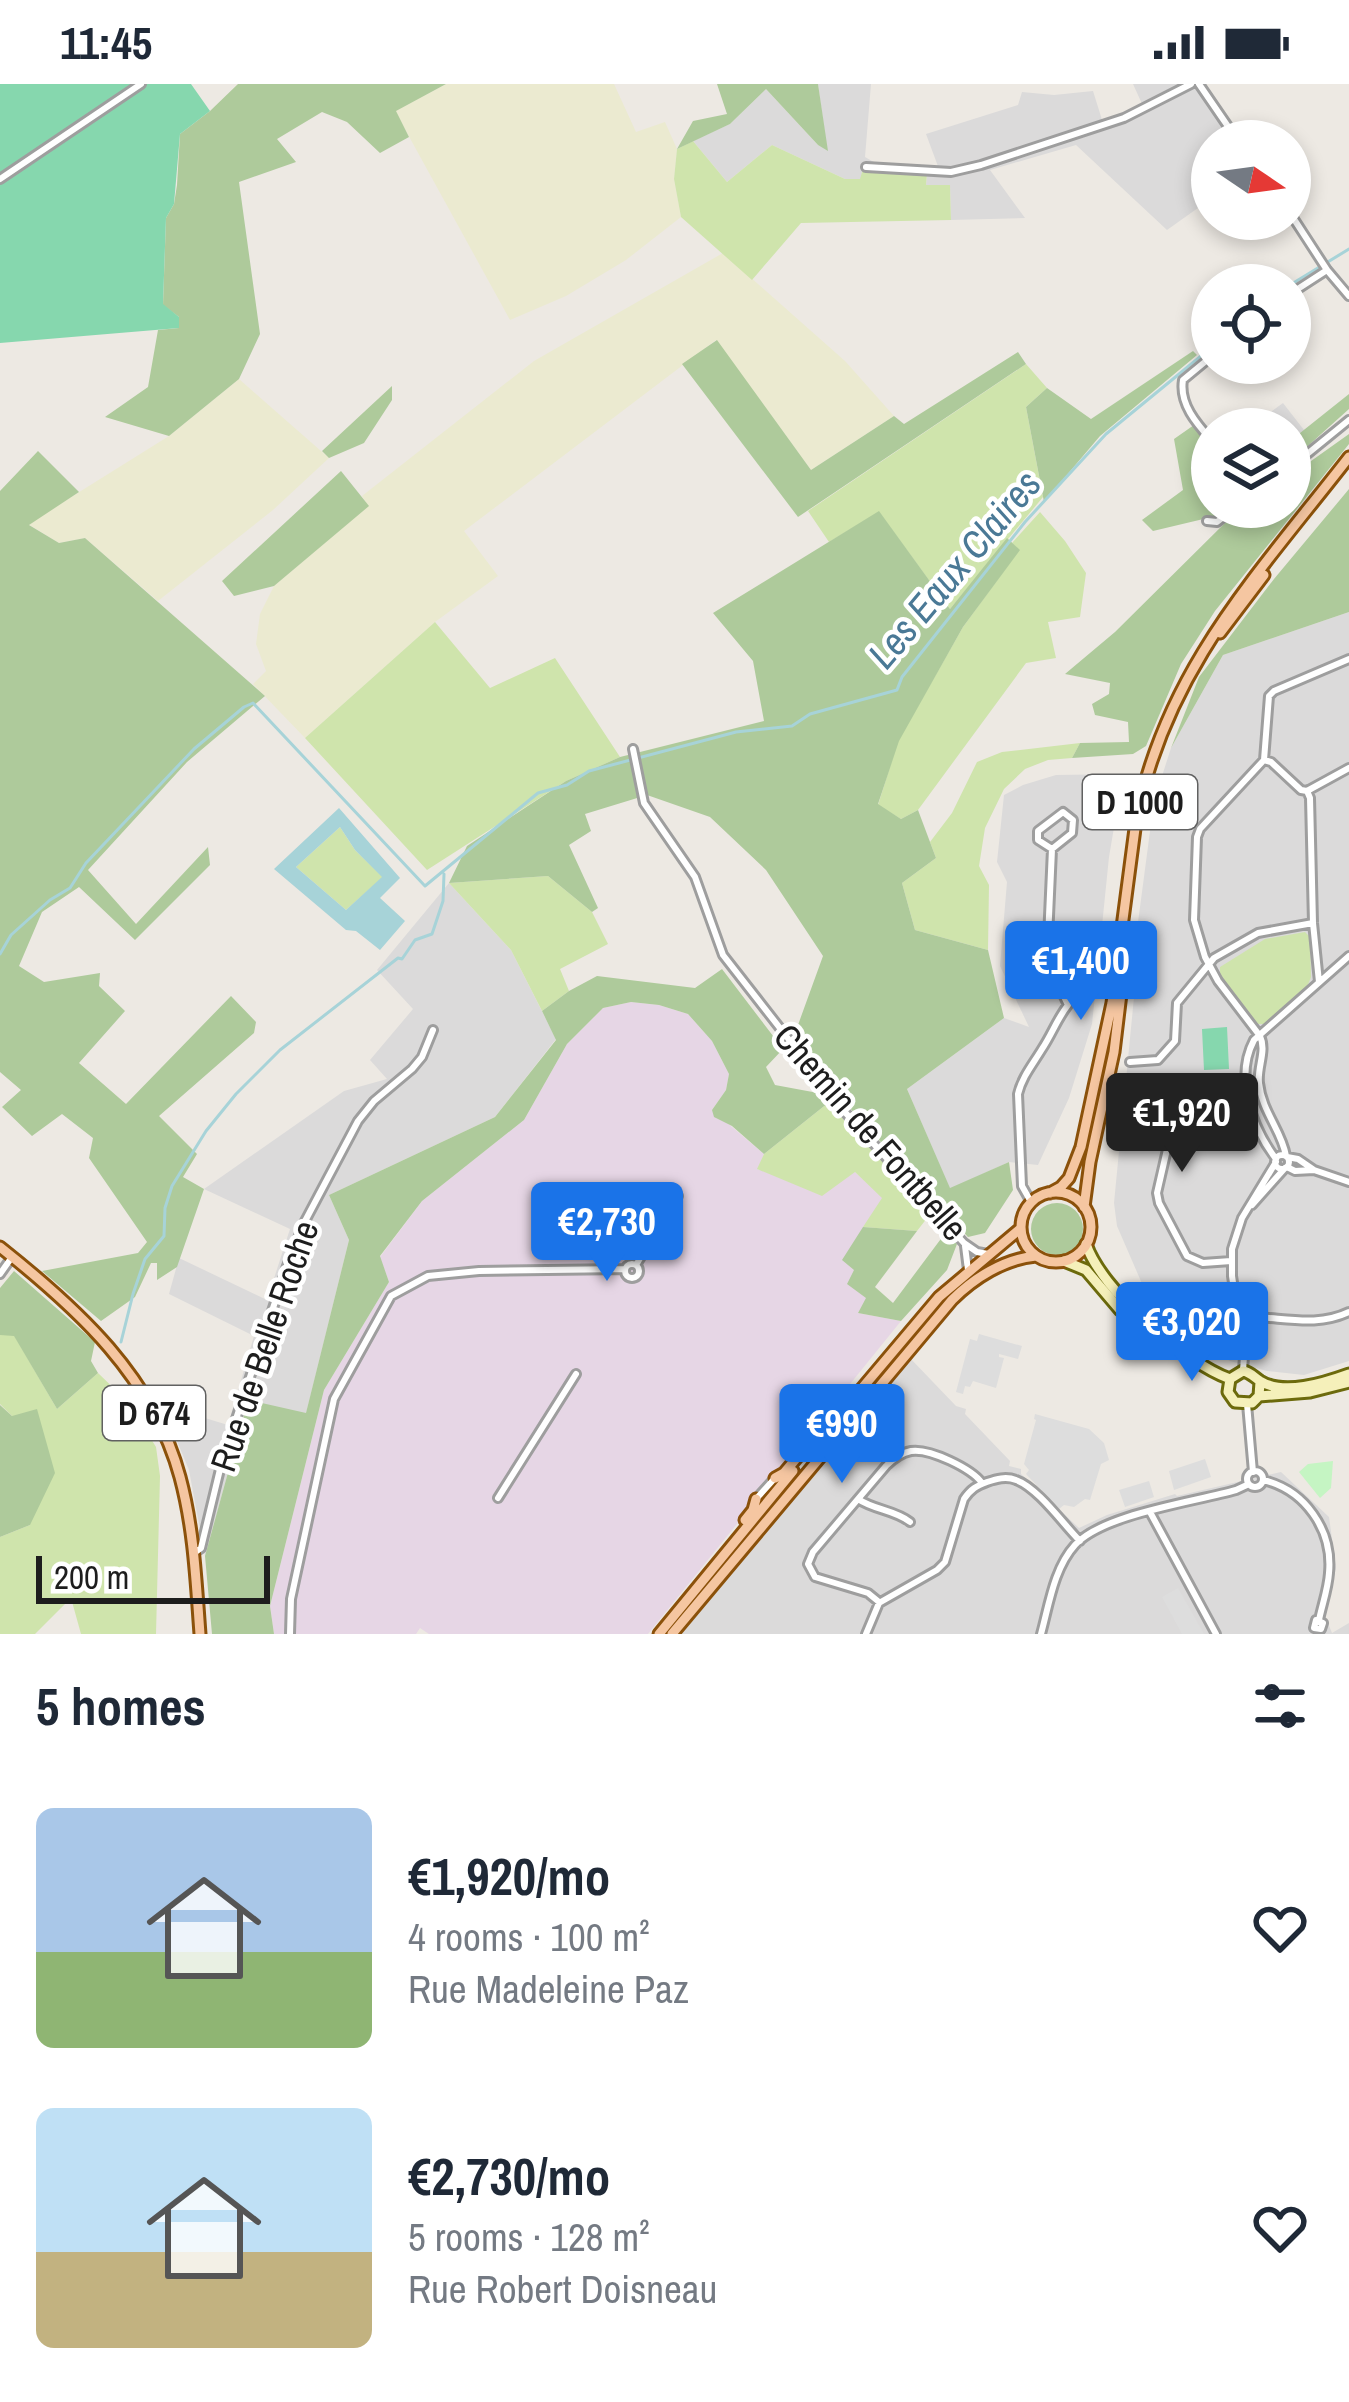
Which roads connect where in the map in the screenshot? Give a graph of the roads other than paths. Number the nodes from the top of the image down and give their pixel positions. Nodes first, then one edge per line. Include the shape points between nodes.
1 (141, 84) edge
2 (1195, 84) edge
3 (1222, 120) edge
4 (866, 167) dead end
5 (0, 179) edge
6 (1308, 240) edge
7 (1325, 266) junction
8 (1311, 277) edge
9 (1349, 296) edge
10 (1191, 373) edge
11 (1191, 414) edge
12 (1349, 420) edge
13 (1311, 451) edge
14 (1349, 457) edge
15 (1349, 467) edge
16 (1349, 659) edge
17 (634, 751) dead end
18 (1264, 760) junction
19 (1349, 768) edge
20 (1307, 791) junction
21 (1052, 849) junction
22 (1313, 923) junction
23 (1349, 956) edge
24 (1209, 964) junction
25 (1318, 982) junction
26 (433, 1030) dead end
27 (1260, 1036) junction
28 (1130, 1062) dead end
29 (1246, 1094) junction
30 (1276, 1160) junction
31 (1286, 1162) junction
32 (1349, 1181) edge
33 (1050, 1193) junction
34 (678, 1196) dead end
35 (1031, 1202) junction
36 (1084, 1207) junction
37 (1249, 1208) junction
38 (1021, 1228) junction
39 (964, 1243) junction
40 (1086, 1244) junction
41 (0, 1247) edge
42 (988, 1254) junction
43 (1036, 1256) junction
44 (12, 1257) junction
45 (1064, 1261) junction
46 (1231, 1261) junction
47 (968, 1270) junction
48 (0, 1274) edge
49 (1349, 1312) edge
50 (1239, 1317) junction
51 (1176, 1345) junction
52 (1243, 1371) junction
53 (576, 1374) dead end
54 (1349, 1378) edge
55 (1230, 1379) junction
56 (1260, 1382) junction
57 (1259, 1396) junction
58 (1247, 1404) junction
59 (831, 1425) junction
60 (1253, 1472) junction
61 (775, 1478) joint
62 (1263, 1480) junction
63 (982, 1484) junction
64 (1249, 1484) junction
65 (498, 1498) dead end
66 (756, 1499) joint
67 (859, 1499) junction
68 (1150, 1512) junction
69 (910, 1522) dead end
70 (1080, 1540) junction
71 (194, 1553) junction
72 (879, 1603) junction
73 (1317, 1629) edge
74 (200, 1634) edge
75 (290, 1634) edge
76 (658, 1634) edge
77 (672, 1634) edge
78 (866, 1634) edge
79 (1041, 1634) edge
80 (1216, 1634) edge

1 - 5 street
2 - 3 street
2 - 4 street via 1124,118 981,165 951,172
6 - 7 street
7 - 8 street
7 - 9 street
10 - 11 street via 1181,393
12 - 13 street
14 - 33 main road, D 1000 via 1209,638 1156,748 1081,1147 1069,1178
15 - 36 main road, D 1000 via 1198,666 1160,754 1142,818 1114,1052
16 - 18 street via 1269,696
17 - 39 street, Chemin de Fontbelle via 644,803 695,877 723,955 822,1088
18 - 20 street
18 - 24 street via 1197,838 1194,920
19 - 20 street
20 - 22 street
21 - 21 street via 1072,833 1073,820 1063,812 1038,831 1038,841
21 - 35 street via 1047,961 1069,1005 1018,1094 1022,1186
22 - 24 street via 1258,933
22 - 25 street
23 - 25 street
24 - 27 street
24 - 28 street via 1177,1003 1174,1041 1158,1060
25 - 27 street
26 - 71 street, Rue de Belle Roche via 412,1069 358,1120 304,1223
27 - 29 street via 1250,1047
27 - 31 street via 1259,1083
29 - 30 street
29 - 46 street via 1174,1119 1157,1193 1186,1256
30 - 31 street via 1280,1168
30 - 37 street
31 - 32 street via 1295,1171
31 - 37 street
33 - 35 main road
33 - 36 main road
34 - 75 street via 637,1265 428,1276 391,1296 334,1399
35 - 38 main road
36 - 40 main road
37 - 46 street
38 - 42 main road
38 - 43 main road
39 - 42 street, Chemin de Fontbelle
39 - 47 street
40 - 45 main road
40 - 51 main road via 1127,1306
41 - 44 main road, D 674
42 - 47 main road
43 - 45 main road
43 - 77 main road via 1006,1263 958,1293
44 - 48 street
44 - 71 main road, D 674 via 104,1340 148,1400 181,1479
45 - 51 main road via 1086,1270 1127,1317
46 - 50 street
47 - 59 main road
49 - 50 street via 1319,1322
50 - 52 street
51 - 55 main road
52 - 55 main road
52 - 56 main road
53 - 65 street
54 - 56 main road via 1291,1388
54 - 57 main road via 1310,1392
55 - 58 main road via 1231,1397
56 - 57 main road
57 - 58 main road
58 - 60 street
59 - 61 main road
59 - 76 main road
60 - 62 street
60 - 64 street
61 - 66 street
62 - 64 street
62 - 73 street via 1303,1502 1324,1533 1330,1570
63 - 67 street via 963,1468 913,1451 891,1460
63 - 70 street via 1025,1485
63 - 72 street via 964,1499 941,1567
64 - 68 street
66 - 76 main road
67 - 69 street
67 - 72 street via 808,1564 815,1577
68 - 70 street via 1108,1522
68 - 80 street
70 - 79 street via 1057,1579
71 - 74 main road, D 674
72 - 78 street

